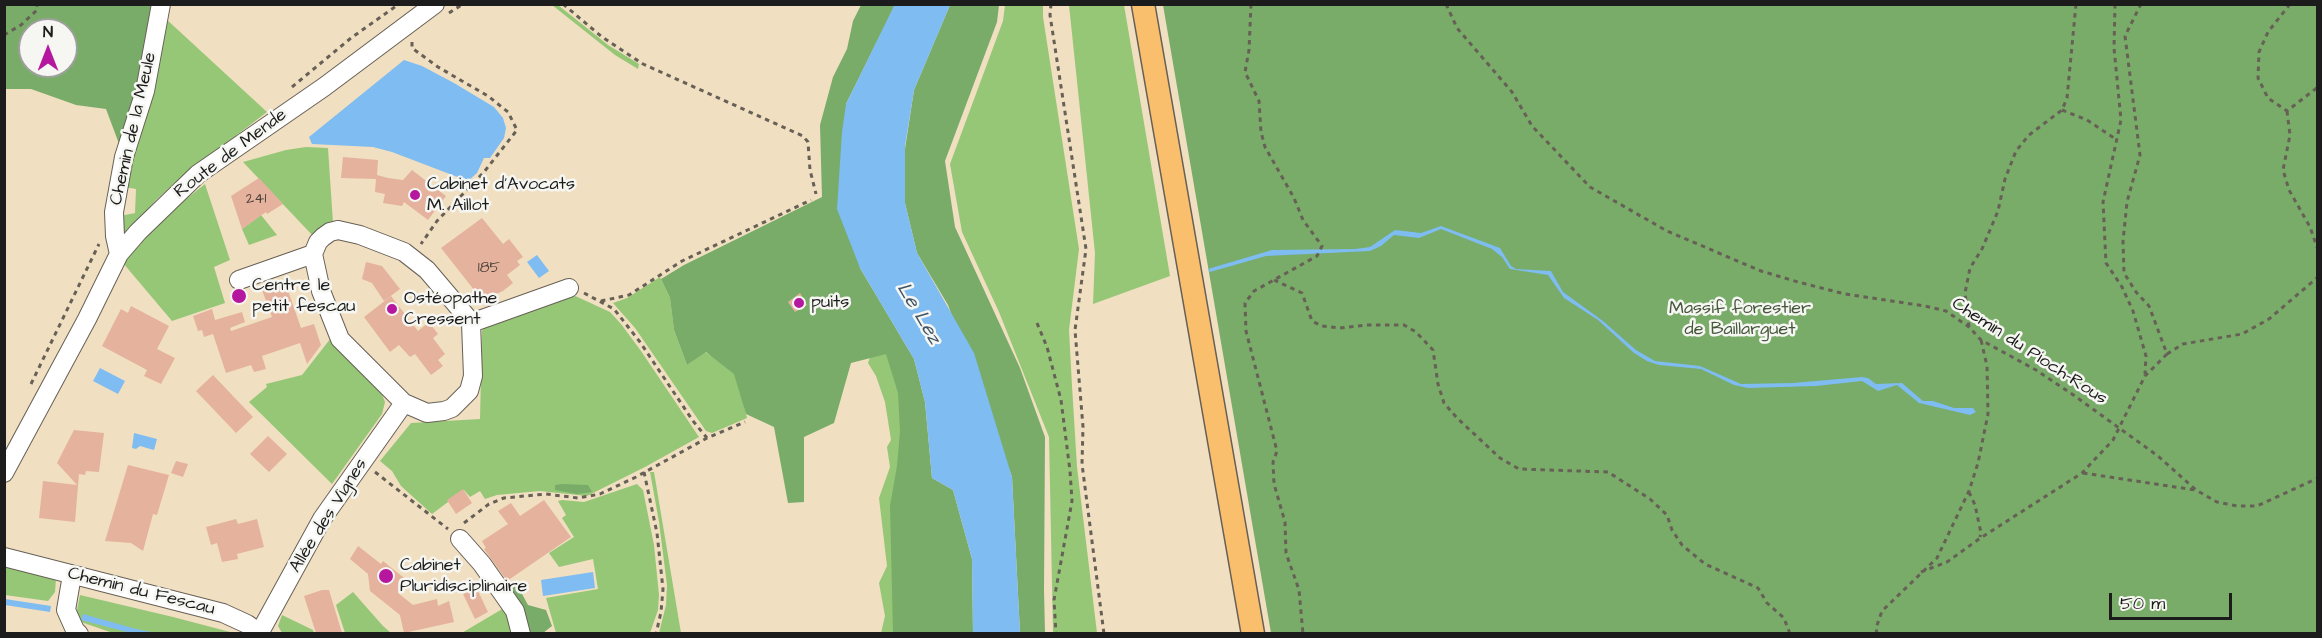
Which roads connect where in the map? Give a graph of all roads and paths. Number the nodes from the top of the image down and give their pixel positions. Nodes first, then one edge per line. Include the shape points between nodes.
1 (38, 4) edge
2 (161, 4) edge
3 (463, 4) edge
4 (563, 4) edge
5 (1051, 4) edge
6 (1143, 4) edge
7 (1251, 4) edge
8 (1446, 4) edge
9 (2076, 4) edge
10 (2115, 4) edge
11 (2141, 4) edge
12 (2290, 4) edge
13 (441, 9) edge
14 (4, 35) edge
15 (412, 37) dead end
16 (2318, 87) edge
17 (2062, 110) junction
18 (2287, 111) junction
19 (2117, 140) junction
20 (816, 194) dead end
21 (811, 200) dead end
22 (2318, 250) edge
23 (119, 254) junction
24 (313, 254) junction
25 (411, 257) junction
26 (2318, 277) edge
27 (239, 280) dead end
28 (1274, 280) junction
29 (569, 288) dead end
30 (471, 323) junction
31 (1037, 323) dead end
32 (1969, 327) junction
33 (1981, 340) junction
34 (2167, 354) junction
35 (2145, 376) junction
36 (404, 403) junction
37 (745, 422) dead end
38 (2119, 427) junction
39 (707, 438) junction
40 (362, 462) junction
41 (644, 472) junction
42 (4, 473) edge
43 (2082, 473) junction
44 (2318, 478) edge
45 (2196, 490) junction
46 (1969, 491) junction
47 (459, 531) junction
48 (1979, 539) junction
49 (9, 556) edge
50 (1921, 572) junction
51 (72, 575) junction
52 (79, 633) edge
53 (260, 633) edge
54 (522, 633) edge
55 (656, 633) edge
56 (1056, 633) edge
57 (1104, 633) edge
58 (1253, 633) edge
59 (1303, 633) edge
60 (1790, 633) edge
61 (1875, 633) edge

1 - 14 path via 38,10
2 - 23 street, Chemin de la Meule via 145,91 124,157 114,212
3 - 13 path
4 - 20 path via 643,64 803,136 808,142
5 - 57 path via 1086,249 1075,330 1082,464
6 - 58 main road
7 - 28 path via 1245,72 1258,101 1265,147 1303,220 1322,246 1317,256
8 - 32 path, Chemin du Pioch-Rous via 1457,28 1512,92 1532,126 1590,187 1667,231 1761,271 1845,294 1946,311
9 - 17 path via 2067,98
10 - 19 path via 2114,48 2121,120
11 - 34 path via 2125,36 2140,155 2127,202 2124,273 2149,306
12 - 18 path via 2268,32 2259,52 2258,78 2268,98
13 - 23 street, Route de Mende via 198,174 157,211
15 - 25 path via 412,48 488,96 508,112 517,130 437,221
16 - 18 path
17 - 19 path via 2087,120
17 - 32 path via 2029,135 2016,151 1998,211 1970,268 1965,293
18 - 22 path via 2290,135 2283,170
19 - 35 path via 2103,202 2106,263 2137,321 2146,356
21 - 39 path via 682,261 629,295 601,301 614,309 640,342
23 - 42 street, Route de Mende
24 - 25 street via 323,237 338,231 384,243
24 - 27 street
24 - 36 street via 321,291 340,339
25 - 30 street via 435,278
26 - 34 path via 2269,319 2242,334 2183,344
28 - 59 path via 1248,296 1246,331 1277,451 1274,484 1285,522 1286,554 1299,590
28 - 60 path via 1302,293 1312,321 1322,326 1404,325 1416,332 1433,350 1444,403 1500,458 1519,469 1608,472 1667,515 1682,545 1705,564 1758,588 1767,603 1784,618
29 - 30 street
30 - 36 street via 473,376 465,397 452,408 436,412
31 - 56 path via 1061,400 1072,501 1054,600
32 - 33 path, Chemin du Pioch-Rous
33 - 38 path, Chemin du Pioch-Rous via 2036,370
33 - 46 path via 1987,366 1988,414
34 - 35 path
35 - 38 path
36 - 40 street, Allée des Vignes
37 - 39 path
38 - 43 path via 2113,440
38 - 45 path, Chemin du Pioch-Rous
39 - 41 path
40 - 47 path via 443,527
40 - 53 street, Allée des Vignes via 322,519
41 - 47 path via 588,498 504,498 489,504
41 - 55 path via 657,533 663,589
43 - 45 path
43 - 48 path
44 - 45 path, Chemin du Pioch-Rous via 2256,506 2217,502
46 - 48 path via 1981,533
46 - 50 path via 1937,558
47 - 54 street via 515,611
48 - 50 path via 1947,562
49 - 51 street, Chemin du Fescau
50 - 61 path via 1882,611
51 - 52 street via 66,610
51 - 53 street, Chemin du Fescau via 223,613

